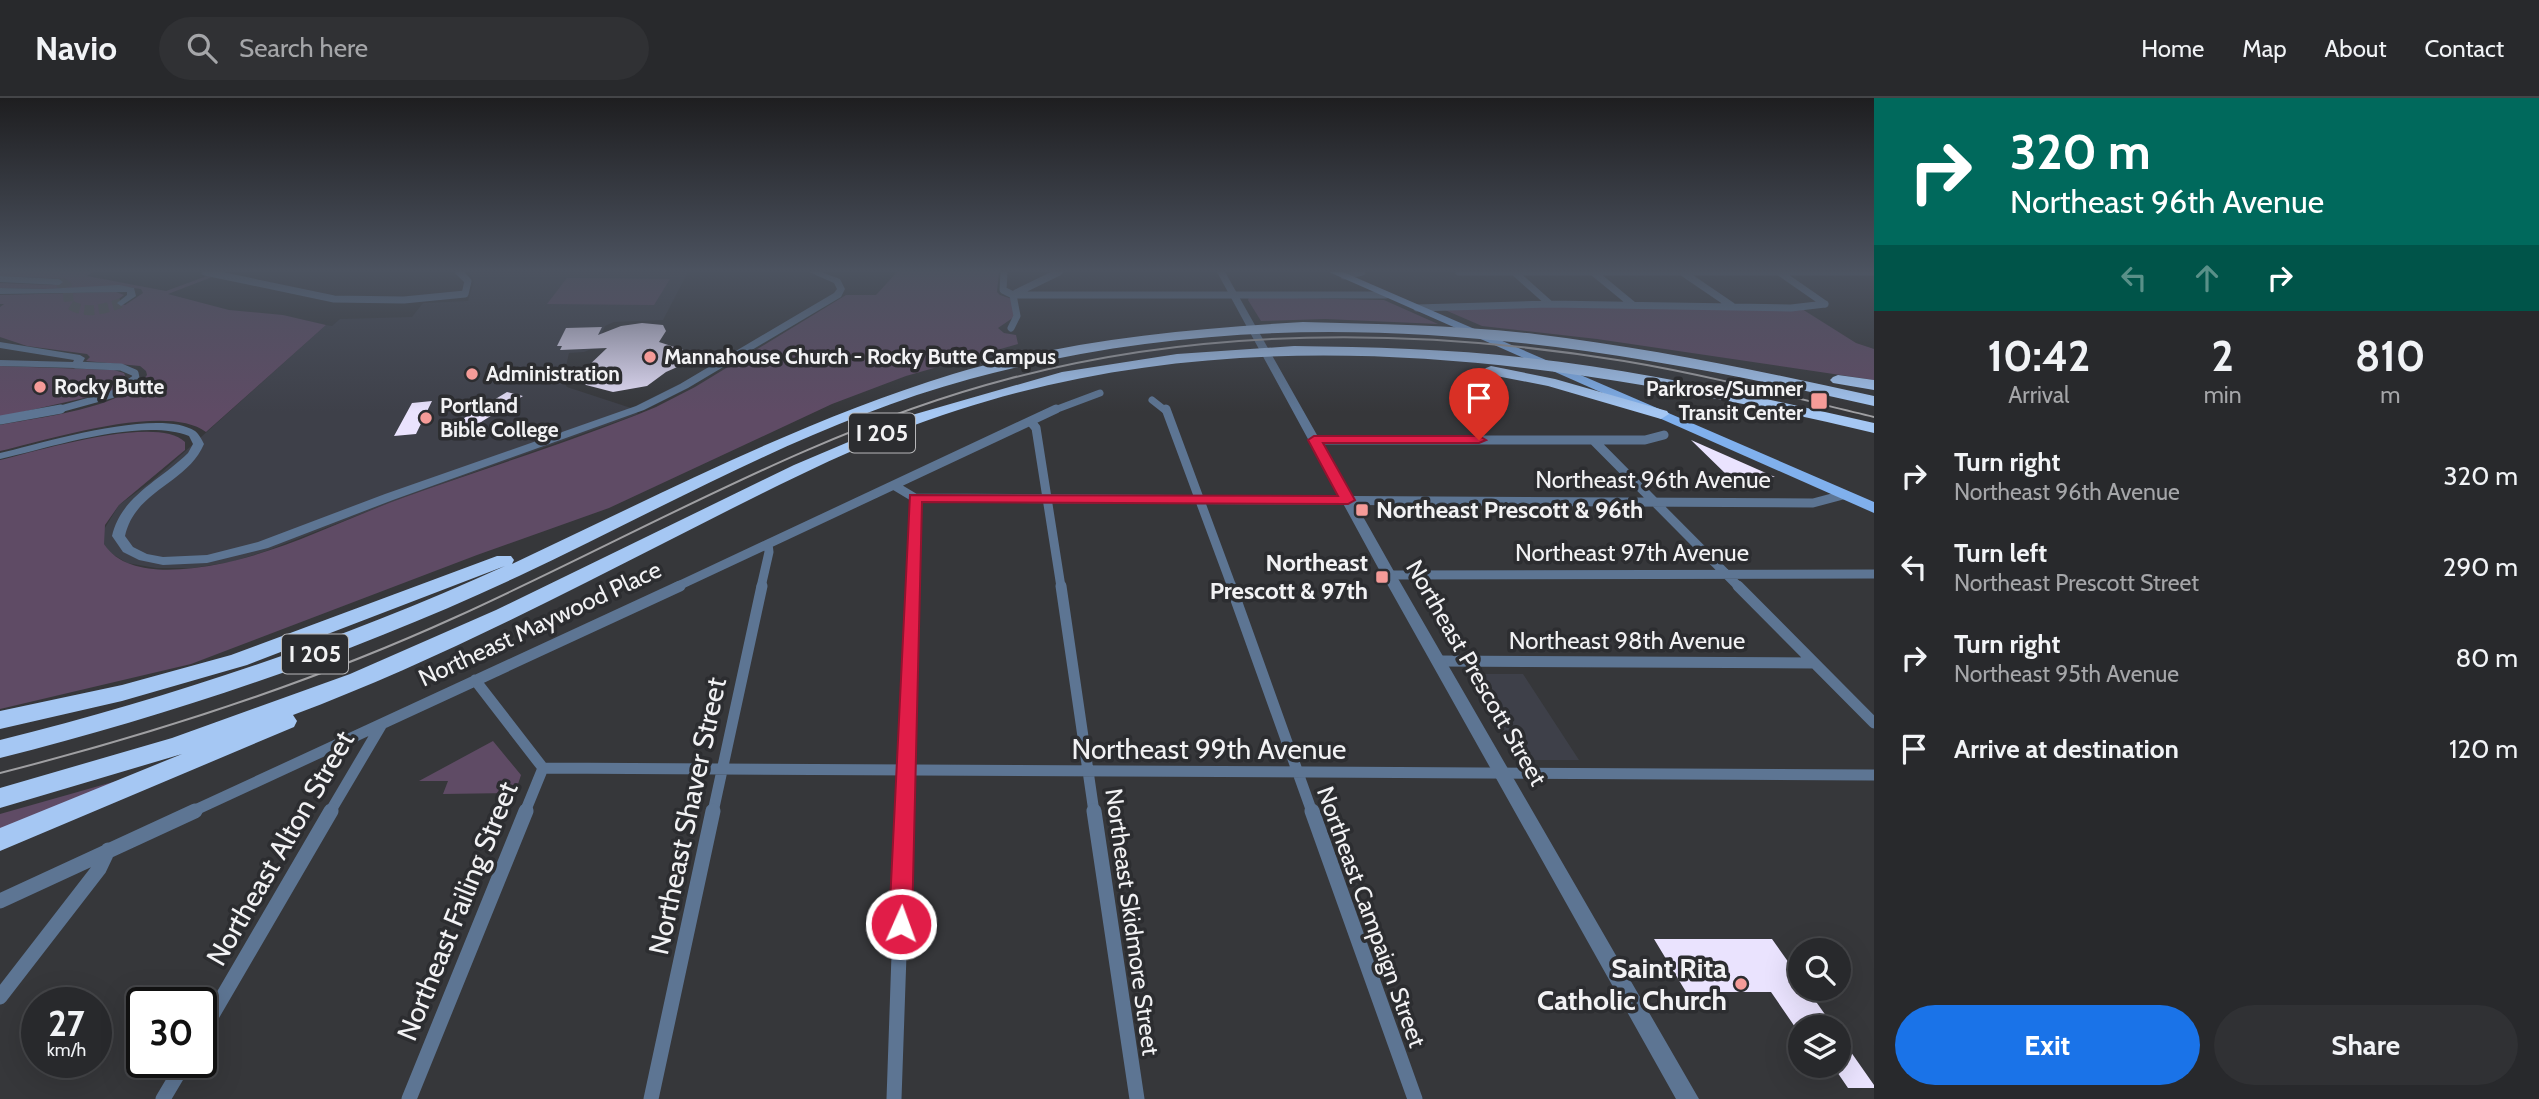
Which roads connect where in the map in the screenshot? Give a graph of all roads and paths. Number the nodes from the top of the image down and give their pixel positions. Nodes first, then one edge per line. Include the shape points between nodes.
1 (798, 319) edge
2 (1016, 319) edge
3 (1247, 319) edge
4 (1442, 319) edge
5 (1011, 328) dead end
6 (1504, 335) junction
7 (0, 345) edge
8 (1210, 355) junction
9 (61, 359) junction
10 (0, 363) edge
11 (76, 365) joint
12 (1874, 385) edge
13 (1100, 393) dead end
14 (1152, 400) dead end
15 (1874, 401) edge
16 (1661, 414) junction
17 (0, 420) edge
18 (1031, 422) junction
19 (1874, 428) edge
20 (1664, 435) dead end
21 (1314, 440) junction
22 (1593, 440) junction
23 (0, 456) edge
24 (895, 486) junction
25 (1843, 495) junction
26 (915, 498) junction
27 (1048, 499) junction
28 (1199, 499) junction
29 (1348, 500) junction
30 (1655, 501) junction
31 (1874, 508) edge
32 (616, 522) junction
33 (768, 544) junction
34 (1725, 574) junction
35 (1874, 574) edge
36 (1390, 575) junction
37 (1439, 662) junction
38 (1814, 663) junction
39 (380, 671) junction
40 (475, 680) junction
41 (0, 720) edge
42 (1874, 723) edge
43 (382, 724) junction
44 (0, 749) edge
45 (543, 768) junction
46 (723, 770) junction
47 (906, 771) junction
48 (1088, 772) junction
49 (1297, 774) junction
50 (1504, 775) junction
51 (1874, 775) edge
52 (0, 798) edge
53 (0, 840) edge
54 (108, 850) junction
55 (0, 901) edge
56 (0, 997) edge
57 (217, 1007) edge
58 (175, 1078) edge
59 (163, 1099) edge
60 (409, 1099) edge
61 (651, 1099) edge
62 (894, 1099) edge
63 (1137, 1099) edge
64 (1415, 1099) edge
65 (1688, 1099) edge

1 - 23 street via 657,400 227,555 157,560 133,553 118,536 121,518 129,507 194,456 198,441 187,431 135,427
2 - 5 street
3 - 21 street, Northeast Prescott Street
4 - 16 main road
6 - 12 highway via 1620,345
6 - 15 highway, I 205 via 1685,360
6 - 32 highway, I 205 via 1386,326 1274,327 1155,338 1038,358 869,409
7 - 9 street
8 - 16 highway via 1345,358 1476,368 1550,382
8 - 19 highway, I 205 via 1352,350 1517,360 1658,380
8 - 39 highway, I 205 via 1048,380 911,421 808,465
9 - 10 street
9 - 11 street
11 - 17 street via 125,368 136,378 107,396
13 - 18 street, Northeast Maywood Place
14 - 28 street, Northeast Campaign Street via 1164,408
16 - 25 main road
18 - 24 street, Northeast Maywood Place
18 - 27 street, Northeast Skidmore Street via 1036,428
20 - 22 street via 1645,440
21 - 22 street
21 - 29 street, Northeast Prescott Street
22 - 30 street
24 - 26 street
24 - 33 street, Northeast Maywood Place
25 - 30 street, Northeast 96th Avenue via 1814,503
25 - 31 main road
26 - 27 street, Northeast 96th Avenue
26 - 47 street
27 - 28 street, Northeast 96th Avenue
27 - 48 street, Northeast Skidmore Street
28 - 29 street, Northeast 96th Avenue
28 - 49 street, Northeast Campaign Street
29 - 30 street, Northeast 96th Avenue
29 - 36 street, Northeast Prescott Street
30 - 34 street
32 - 41 highway via 591,526 239,660 122,693
32 - 44 highway, I 205 via 425,609 288,664 134,714
33 - 40 street, Northeast Maywood Place
33 - 46 street, Northeast Shaver Street
34 - 35 street, Northeast 97th Avenue
34 - 36 street, Northeast 97th Avenue
34 - 38 street
36 - 37 street, Northeast Prescott Street
37 - 38 street, Northeast 98th Avenue
37 - 50 street, Northeast Prescott Street
38 - 42 street
39 - 52 highway, I 205 via 181,745
39 - 53 highway via 339,698
40 - 43 street, Northeast Maywood Place
40 - 45 street, Northeast Failing Street
43 - 54 street, Northeast Maywood Place
43 - 57 street, Northeast Alton Street
45 - 46 street, Northeast 99th Avenue
45 - 60 street, Northeast Failing Street
46 - 47 street, Northeast 99th Avenue
46 - 61 street, Northeast Shaver Street
47 - 48 street, Northeast 99th Avenue
47 - 62 street
48 - 49 street, Northeast 99th Avenue
48 - 63 street, Northeast Skidmore Street
49 - 50 street, Northeast 99th Avenue
49 - 64 street, Northeast Campaign Street
50 - 51 street, Northeast 99th Avenue
50 - 65 street, Northeast Prescott Street
54 - 55 street, Northeast Maywood Place
54 - 56 street via 99,869
58 - 59 street

